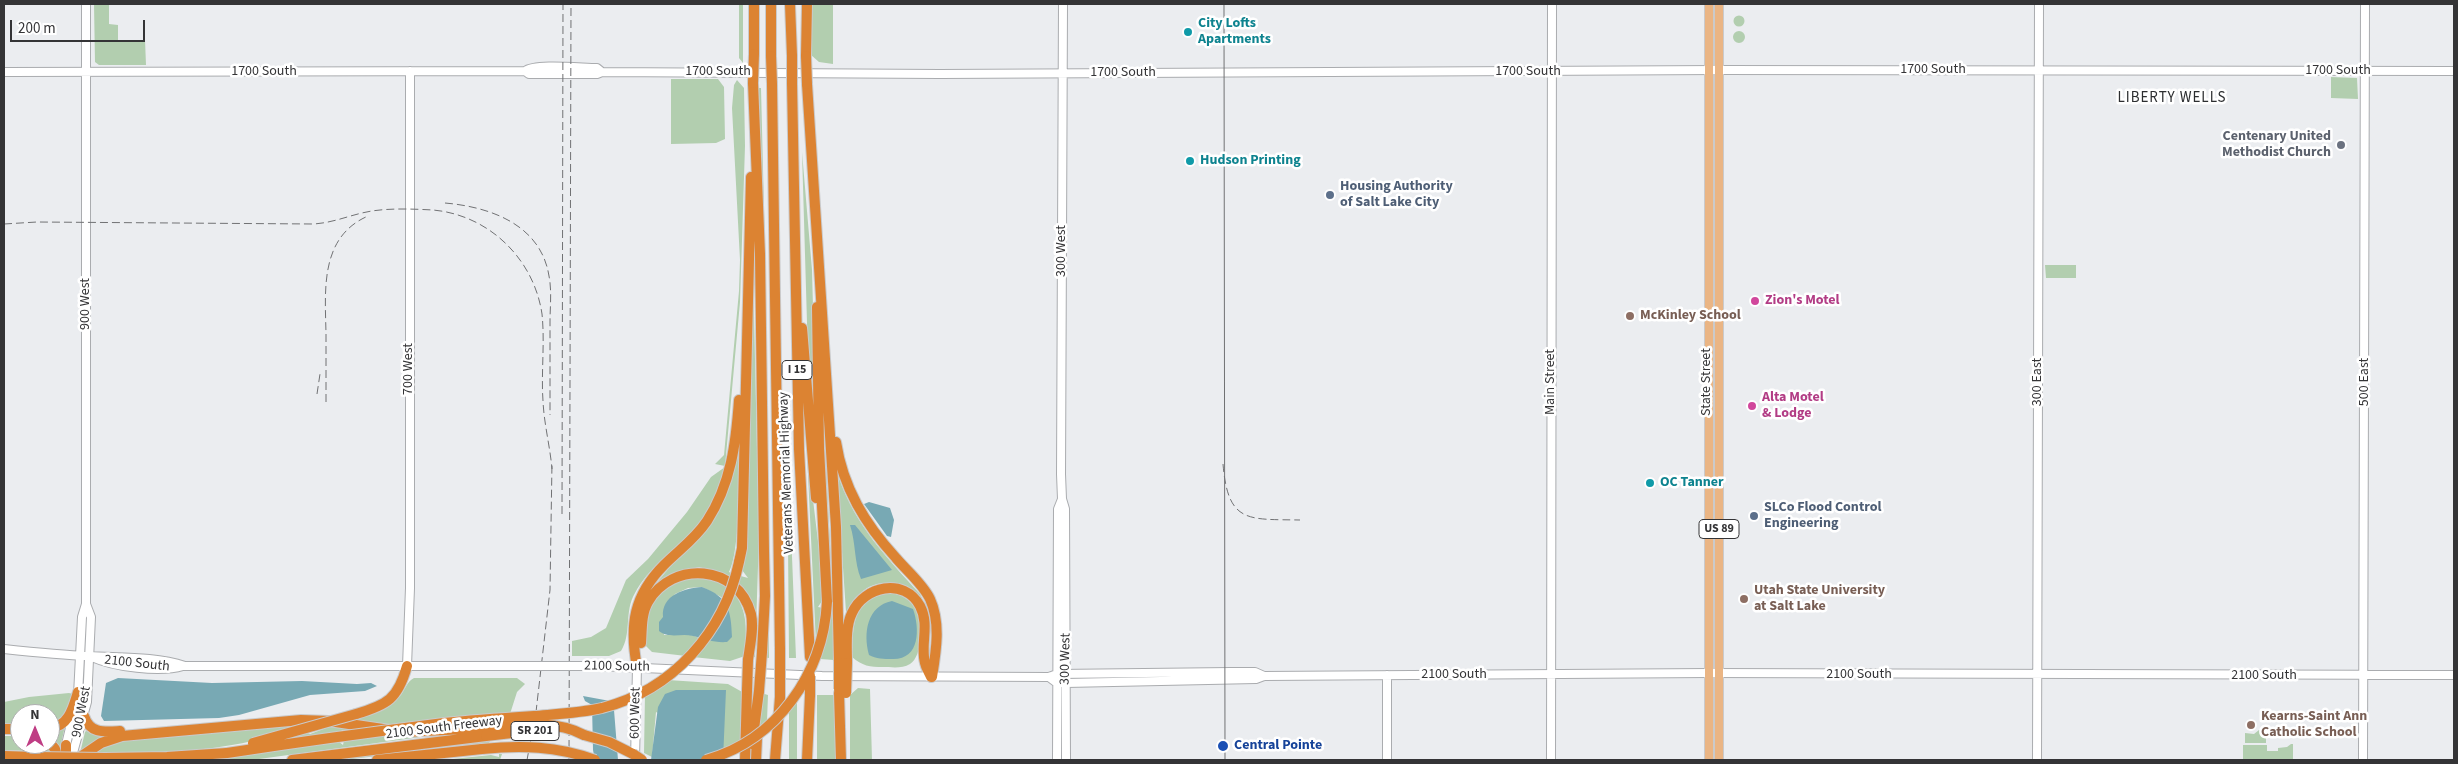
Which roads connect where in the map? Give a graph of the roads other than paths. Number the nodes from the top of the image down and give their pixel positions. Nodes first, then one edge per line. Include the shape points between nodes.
1 (86, 4) edge
2 (754, 4) edge
3 (771, 4) edge
4 (790, 4) edge
5 (807, 4) edge
6 (1063, 4) edge
7 (1552, 4) edge
8 (1709, 4) edge
9 (1719, 4) edge
10 (2039, 4) edge
11 (2365, 4) edge
12 (1709, 70) junction
13 (1720, 70) junction
14 (410, 71) junction
15 (2039, 71) junction
16 (2365, 71) junction
17 (2454, 71) edge
18 (4, 72) edge
19 (86, 72) junction
20 (1552, 72) junction
21 (1063, 73) junction
22 (753, 83) junction
23 (816, 226) junction
24 (794, 227) junction
25 (747, 302) junction
26 (827, 378) junction
27 (1062, 499) junction
28 (827, 598) junction
29 (86, 604) junction
30 (4, 649) edge
31 (80, 656) junction
32 (90, 657) junction
33 (843, 663) junction
34 (407, 666) junction
35 (637, 666) junction
36 (1709, 673) junction
37 (1719, 673) junction
38 (1066, 674) junction
39 (1551, 674) junction
40 (1387, 675) junction
41 (2038, 675) junction
42 (1053, 676) junction
43 (1264, 676) junction
44 (2364, 676) junction
45 (2454, 676) edge
46 (932, 678) junction
47 (1057, 683) junction
48 (1066, 683) junction
49 (78, 692) junction
50 (780, 697) junction
51 (758, 704) junction
52 (84, 716) junction
53 (60, 726) edge
54 (161, 731) junction
55 (486, 732) junction
56 (66, 745) junction
57 (626, 750) junction
58 (226, 751) junction
59 (435, 754) junction
60 (4, 756) edge
61 (71, 759) edge
62 (62, 760) edge
63 (292, 760) edge
64 (378, 760) edge
65 (402, 760) edge
66 (595, 760) edge
67 (636, 760) edge
68 (642, 760) edge
69 (650, 760) edge
70 (706, 760) edge
71 (744, 760) edge
72 (750, 760) edge
73 (756, 760) edge
74 (775, 760) edge
75 (780, 760) edge
76 (807, 760) edge
77 (841, 760) edge
78 (1057, 760) edge
79 (1066, 760) edge
80 (1387, 760) edge
81 (1551, 760) edge
82 (1709, 760) edge
83 (1719, 760) edge
84 (2037, 760) edge
85 (2363, 760) edge

1 - 19 street, 900 West
2 - 22 highway, bridge
3 - 50 highway, Veterans Memorial Highway / I 15, bridge
4 - 24 highway, Veterans Memorial Highway / I 15, bridge
5 - 23 highway, bridge via 807,84
6 - 21 street, 300 West
7 - 20 street, Main Street
8 - 12 main road, State Street / US 89
9 - 13 main road, State Street / US 89
10 - 15 street, 300 East
11 - 16 street, 500 East
12 - 13 street, 1700 South
12 - 20 street, 1700 South
12 - 36 main road, State Street / US 89
13 - 15 street, 1700 South
13 - 37 main road, State Street / US 89
14 - 19 street, 1700 South
14 - 21 street, 1700 South via 525,71 529,74
14 - 34 street, 700 West via 410,588
15 - 16 street, 1700 South
15 - 41 street, 300 East
16 - 17 street, 1700 South
16 - 44 street, 500 East
18 - 19 street, 1700 South
19 - 29 street, 900 West
20 - 21 street, 1700 South
20 - 39 street, Main Street
21 - 27 street, 300 West
22 - 25 highway
22 - 51 highway, bridge via 760,254 765,596
23 - 26 highway
23 - 28 highway via 819,448
24 - 28 highway
24 - 76 highway, Veterans Memorial Highway / I 15, bridge via 799,449 810,657
25 - 35 highway via 736,434 723,492 694,538 665,564 642,593 635,617
25 - 58 highway, bridge via 739,562 731,594 697,650 657,684 623,701 586,711 444,723
26 - 33 highway
26 - 46 highway via 844,479 877,538 930,598 936,622
27 - 38 street, 300 West via 1065,509
27 - 42 street, 300 West via 1058,509
28 - 70 highway, bridge via 818,652 803,686 774,721 755,737
29 - 31 street, 900 West
29 - 32 street, 900 West via 91,617
30 - 31 street, 2100 South
31 - 32 street, 2100 South
31 - 49 street, 900 West
32 - 34 street, 2100 South via 172,662 185,666
32 - 52 street, 900 West
33 - 46 highway via 849,622 855,606 872,591 894,588 911,596 921,608 925,623 924,662
33 - 77 highway, bridge
34 - 35 street, 2100 South, bridge
34 - 58 highway, bridge via 392,698 379,707
35 - 46 street, 2100 South
35 - 67 street, 600 West
35 - 71 highway, bridge via 647,603 666,581 690,572 703,572 717,576 736,589 751,617
36 - 37 street, 2100 South
36 - 39 street, 2100 South
36 - 82 main road, State Street / US 89
37 - 41 street, 2100 South
37 - 83 main road, State Street / US 89
38 - 42 street, 2100 South
38 - 43 street, 2100 South via 1256,672
38 - 48 street, 300 West
39 - 40 street, 2100 South
39 - 81 street, Main Street
40 - 43 street, 2100 South
40 - 80 street
41 - 44 street, 2100 South
41 - 84 street, 300 East
42 - 46 street, 2100 South
42 - 47 street
43 - 48 street, 2100 South via 1256,679
44 - 45 street, 2100 South
44 - 85 street, 500 East
47 - 48 street, 2100 South
47 - 78 street, 300 West
48 - 79 street, 300 West
49 - 53 highway via 66,721
49 - 56 street, 900 West
50 - 74 highway
50 - 75 highway, Veterans Memorial Highway / I 15
51 - 72 highway
51 - 73 highway
52 - 54 highway via 88,727 97,732
52 - 61 street, 900 West
54 - 55 highway via 308,720 403,732
54 - 61 highway via 115,737
55 - 57 highway, 2100 South Freeway / SR 201, bridge via 540,730 584,735
55 - 63 highway, 2100 South Freeway / SR 201
56 - 61 highway
56 - 62 street, 900 West
57 - 68 highway, bridge
57 - 69 highway, bridge
58 - 60 highway, bridge via 167,757
59 - 64 highway, 2100 South Freeway / SR 201
59 - 65 highway
59 - 66 highway, 2100 South Freeway / SR 201, bridge via 513,746 542,747

